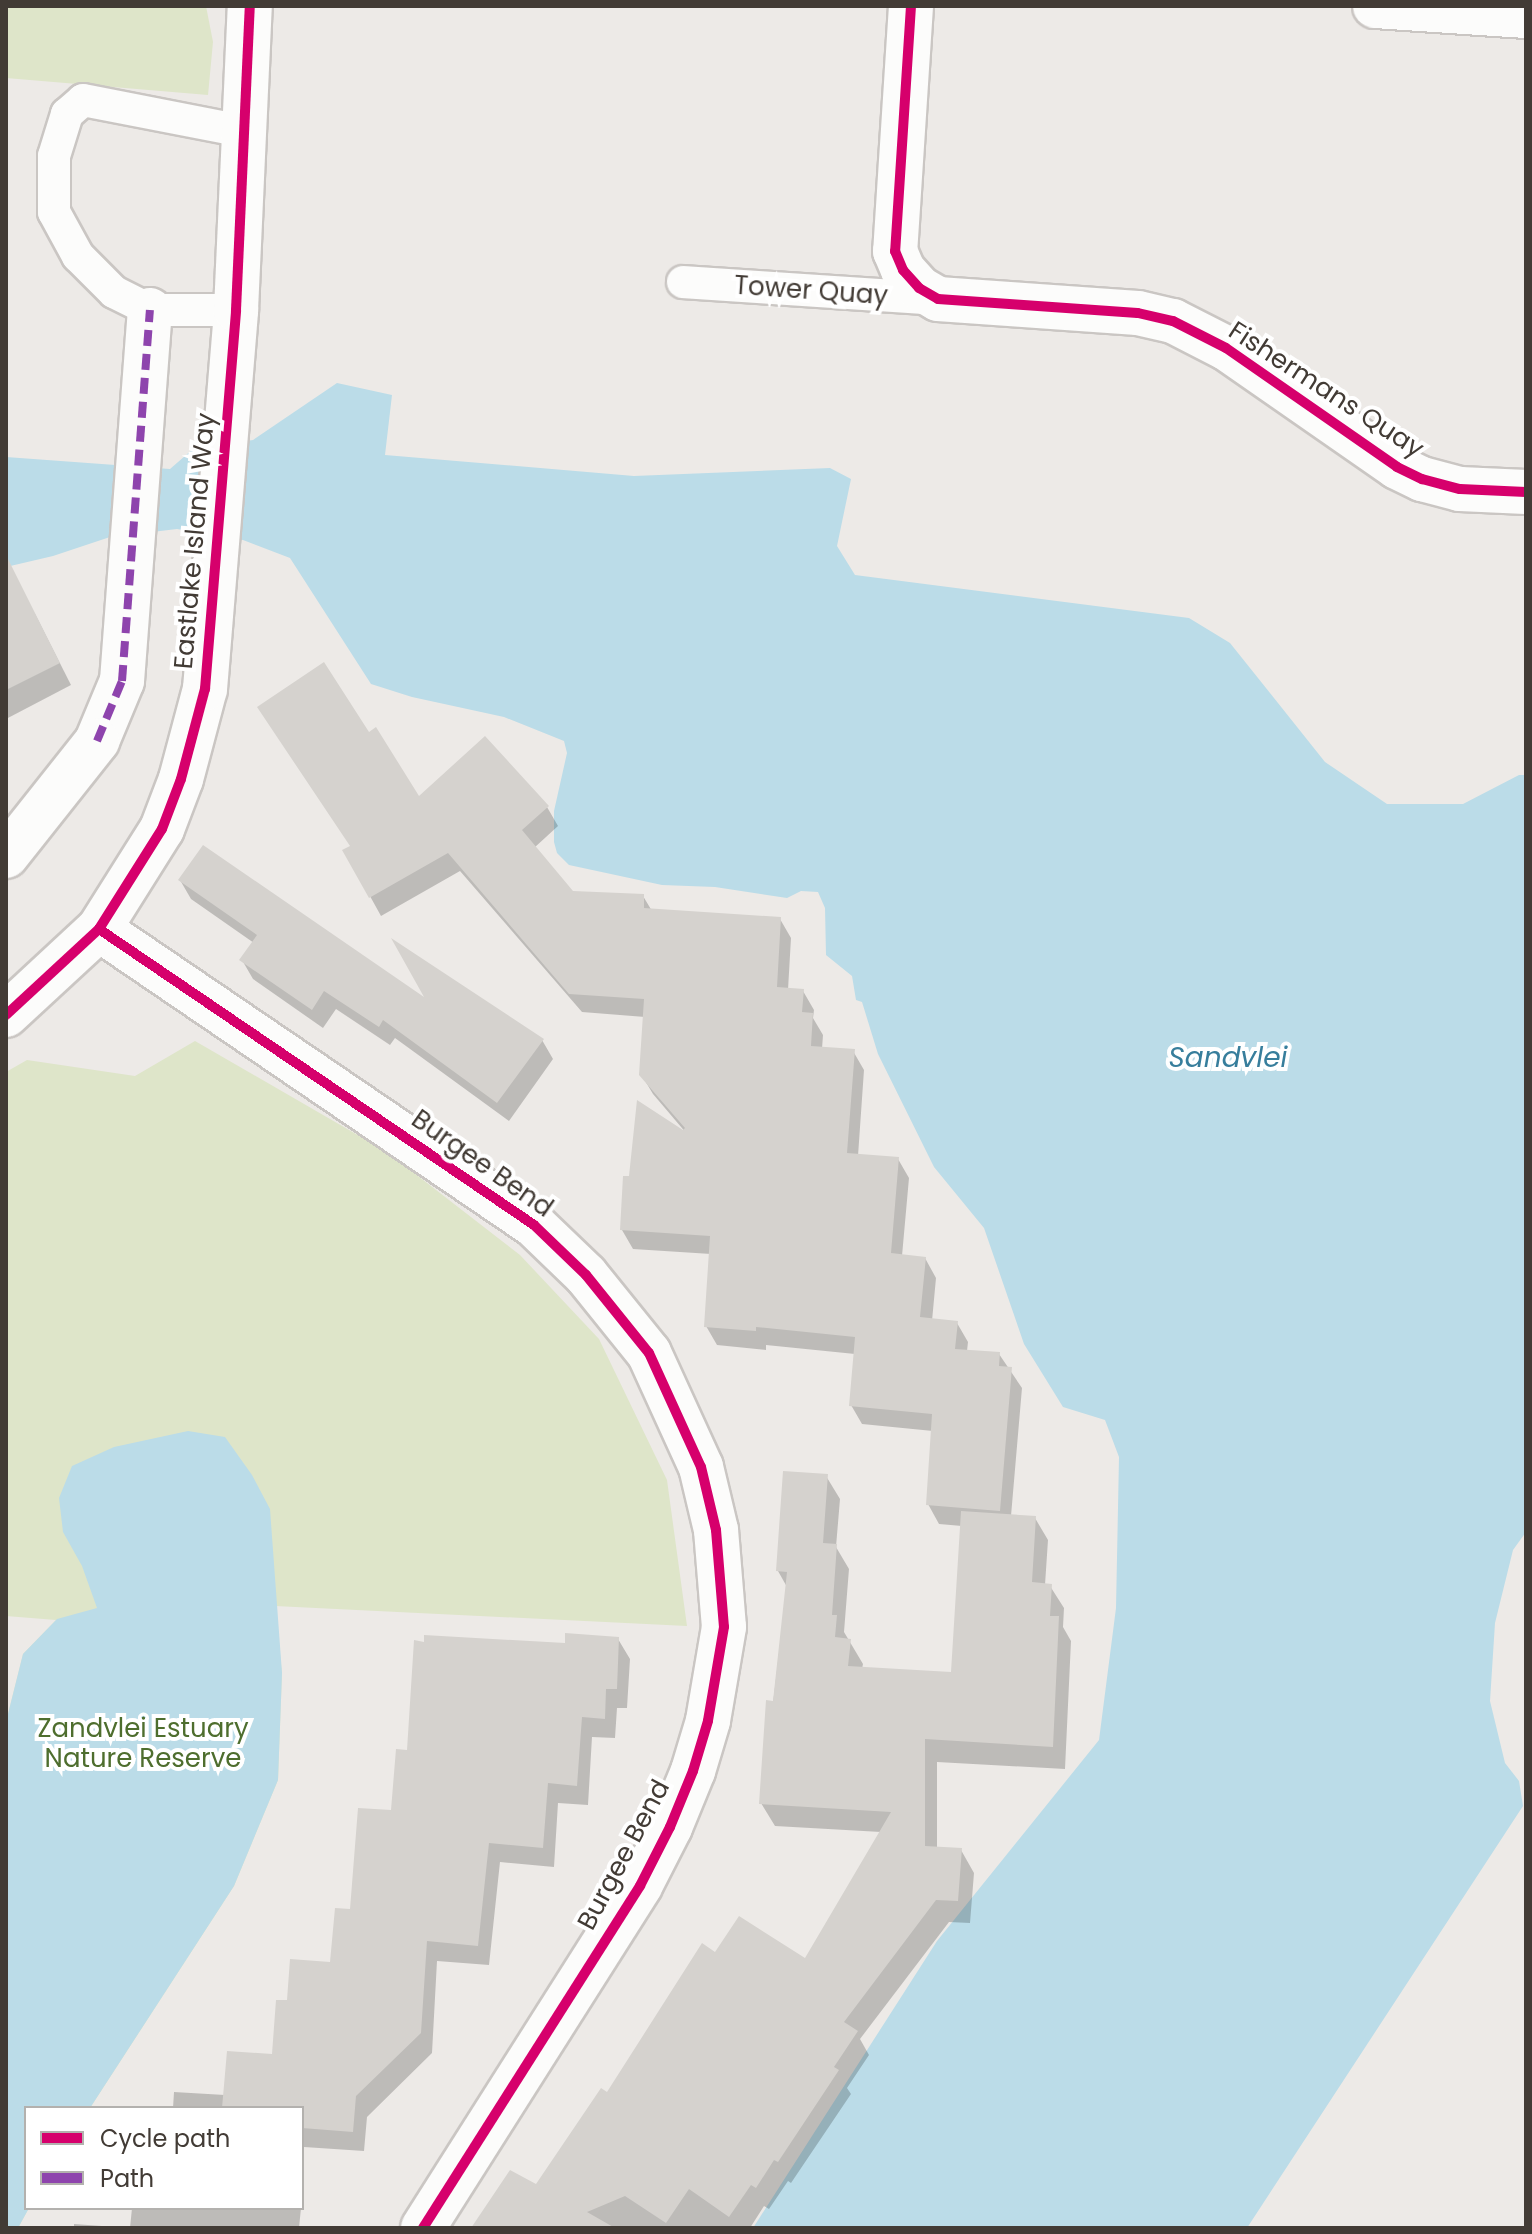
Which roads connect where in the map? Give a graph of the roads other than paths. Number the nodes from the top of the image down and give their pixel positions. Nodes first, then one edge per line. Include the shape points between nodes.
1 (250, 6) edge
2 (911, 6) edge
3 (1375, 6) edge
4 (1526, 16) edge
5 (243, 131) junction
6 (683, 282) dead end
7 (938, 299) junction
8 (150, 310) junction
9 (236, 310) junction
10 (1526, 492) edge
11 (6, 856) edge
12 (99, 929) junction
13 (6, 1015) edge
14 (423, 2228) edge

1 - 5 street, Eastlake Island Way
2 - 7 street via 895,251 919,288
3 - 4 street
5 - 8 lane via 83,100 67,114 54,156 54,212 78,256 114,292
5 - 9 street, Eastlake Island Way
6 - 7 lane, Tower Quay
7 - 10 street, Fishermans Quay via 1138,313 1173,321 1226,348 1409,473 1460,489
8 - 9 lane
8 - 11 street via 122,681 97,741
9 - 12 street, Eastlake Island Way via 205,689 162,829
12 - 13 street, Eastlake Island Way
12 - 14 street, Burgee Bend via 534,1225 586,1275 649,1353 701,1467 716,1530 724,1627 708,1721 693,1771 640,1886

